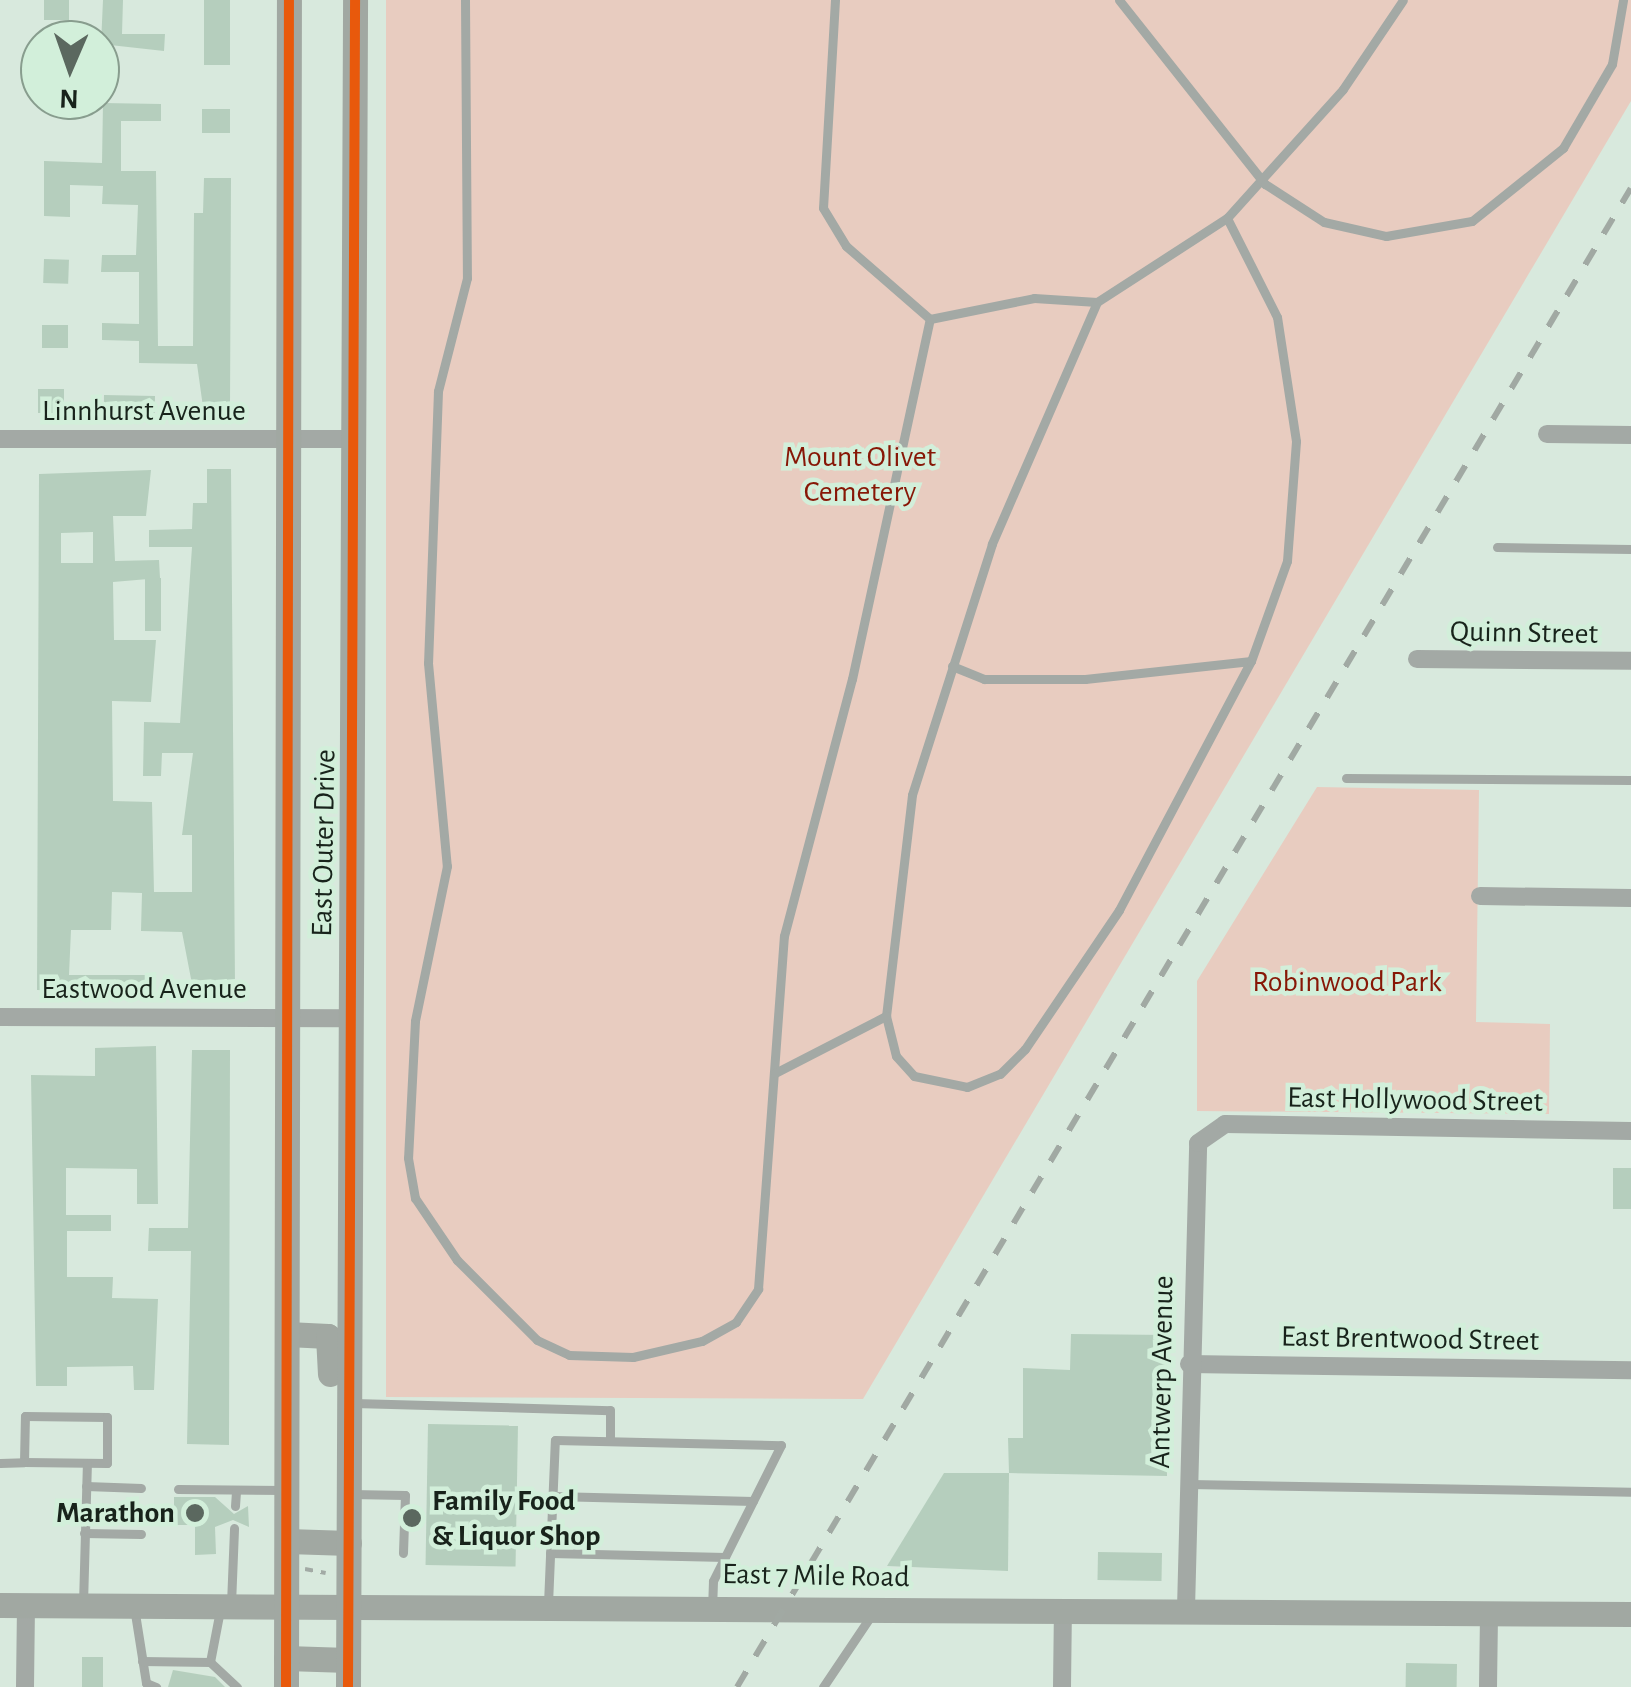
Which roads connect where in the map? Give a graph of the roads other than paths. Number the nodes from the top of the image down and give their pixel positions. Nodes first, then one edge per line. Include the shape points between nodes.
1 (289, 0) edge
2 (355, 0) edge
3 (465, 0) edge
4 (835, 0) edge
5 (1119, 0) edge
6 (1623, 0) edge
7 (1398, 3) edge
8 (1264, 184) junction
9 (1227, 218) junction
10 (1097, 302) junction
11 (930, 318) junction
12 (1547, 434) dead end
13 (1631, 435) edge
14 (288, 438) junction
15 (0, 439) edge
16 (354, 439) junction
17 (1497, 547) dead end
18 (1631, 549) edge
19 (1417, 659) dead end
20 (1251, 660) junction
21 (1631, 662) edge
22 (952, 666) junction
23 (1346, 778) dead end
24 (1631, 780) edge
25 (1480, 896) dead end
26 (1631, 898) edge
27 (886, 1016) junction
28 (0, 1017) edge
29 (288, 1017) junction
30 (346, 1018) junction
31 (776, 1073) junction
32 (1631, 1131) edge
33 (1204, 1138) joint
34 (287, 1334) junction
35 (1189, 1364) junction
36 (1631, 1370) edge
37 (347, 1403) junction
38 (610, 1441) junction
39 (24, 1462) junction
40 (87, 1462) junction
41 (0, 1463) edge
42 (1188, 1484) junction
43 (86, 1486) junction
44 (141, 1488) dead end
45 (178, 1489) dead end
46 (236, 1490) junction
47 (287, 1490) junction
48 (348, 1490) junction
49 (1631, 1492) edge
50 (552, 1496) junction
51 (753, 1501) junction
52 (235, 1506) dead end
53 (234, 1528) dead end
54 (84, 1533) junction
55 (141, 1534) dead end
56 (287, 1541) junction
57 (349, 1543) junction
58 (403, 1553) dead end
59 (550, 1553) junction
60 (725, 1557) junction
61 (348, 1604) junction
62 (548, 1604) junction
63 (13, 1606) edge
64 (83, 1606) junction
65 (134, 1606) junction
66 (287, 1606) junction
67 (226, 1607) junction
68 (712, 1607) junction
69 (1063, 1608) junction
70 (1186, 1609) junction
71 (874, 1611) junction
72 (1489, 1612) junction
73 (1631, 1614) edge
74 (286, 1658) junction
75 (348, 1660) junction
76 (142, 1661) junction
77 (214, 1664) junction
78 (215, 1678) dead end
79 (25, 1687) edge
80 (156, 1687) edge
81 (237, 1687) edge
82 (286, 1687) edge
83 (348, 1687) edge
84 (822, 1687) edge
85 (1062, 1687) edge
86 (1488, 1687) edge

1 - 14 main road, East Outer Drive
2 - 16 main road, East Outer Drive
3 - 31 lane via 466,278 438,391 428,626 446,866 410,1063 416,1198 457,1260 537,1340 602,1358 702,1341 736,1322 758,1289
4 - 11 lane via 824,208 846,246
5 - 8 lane
6 - 8 lane via 1612,64 1585,118 1522,186 1472,221 1420,236 1358,232 1292,207
7 - 8 lane
8 - 9 lane
9 - 10 lane
9 - 20 lane via 1277,317 1296,441 1287,561
10 - 11 lane via 1034,298
10 - 22 lane via 992,544
11 - 31 lane via 852,680 784,936
12 - 13 street
14 - 15 street, Linnhurst Avenue
14 - 16 street, Linnhurst Avenue
14 - 29 main road, East Outer Drive
16 - 30 main road, East Outer Drive
17 - 18 lane
19 - 21 street, Quinn Street
20 - 22 lane via 1085,679 984,680
20 - 27 lane via 1120,910 1014,1062 967,1087 932,1085 896,1056
22 - 27 lane via 912,795
23 - 24 lane
25 - 26 street
27 - 31 lane
28 - 29 street, Eastwood Avenue
29 - 30 street, Eastwood Avenue
29 - 34 main road, East Outer Drive
30 - 37 main road, East Outer Drive
32 - 33 street, East Hollywood Street via 1225,1124
33 - 35 street, Antwerp Avenue via 1194,1162
34 - 47 main road, East Outer Drive
34 - 48 main road via 328,1336 332,1436
35 - 36 street, East Brentwood Street
35 - 42 street, Antwerp Avenue
37 - 38 lane via 610,1410
37 - 48 main road, East Outer Drive
38 - 50 lane via 555,1440
38 - 51 lane via 781,1445
39 - 40 lane
39 - 40 lane via 25,1416 107,1417 107,1463
39 - 41 lane
40 - 43 lane
42 - 49 lane
42 - 70 street, Antwerp Avenue
43 - 44 lane
43 - 54 lane
45 - 46 lane
46 - 47 lane
46 - 52 lane
47 - 56 main road, East Outer Drive
48 - 57 main road, East Outer Drive
48 - 58 lane via 405,1495
50 - 51 lane
50 - 59 lane
51 - 60 lane
53 - 67 lane
54 - 55 lane
54 - 64 lane
56 - 57 main road
56 - 66 main road, East Outer Drive
57 - 61 main road, East Outer Drive
59 - 60 lane
59 - 62 lane
60 - 68 lane
61 - 62 main road, East 7 Mile Road
61 - 66 main road, East 7 Mile Road
61 - 75 main road, East Outer Drive
62 - 68 main road, East 7 Mile Road
63 - 64 main road, East 7 Mile Road
63 - 79 street
64 - 65 main road, East 7 Mile Road
65 - 67 main road, East 7 Mile Road
65 - 76 lane
66 - 67 main road, East 7 Mile Road
66 - 74 main road, East Outer Drive
67 - 77 lane
68 - 71 main road, East 7 Mile Road
69 - 70 main road, East 7 Mile Road
69 - 71 main road, East 7 Mile Road
69 - 85 street
70 - 72 main road, East 7 Mile Road
71 - 84 lane
72 - 73 main road, East 7 Mile Road
72 - 86 street
74 - 75 main road
74 - 82 main road, East Outer Drive
75 - 83 main road, East Outer Drive
76 - 77 lane
76 - 80 lane
77 - 78 lane
77 - 81 lane

